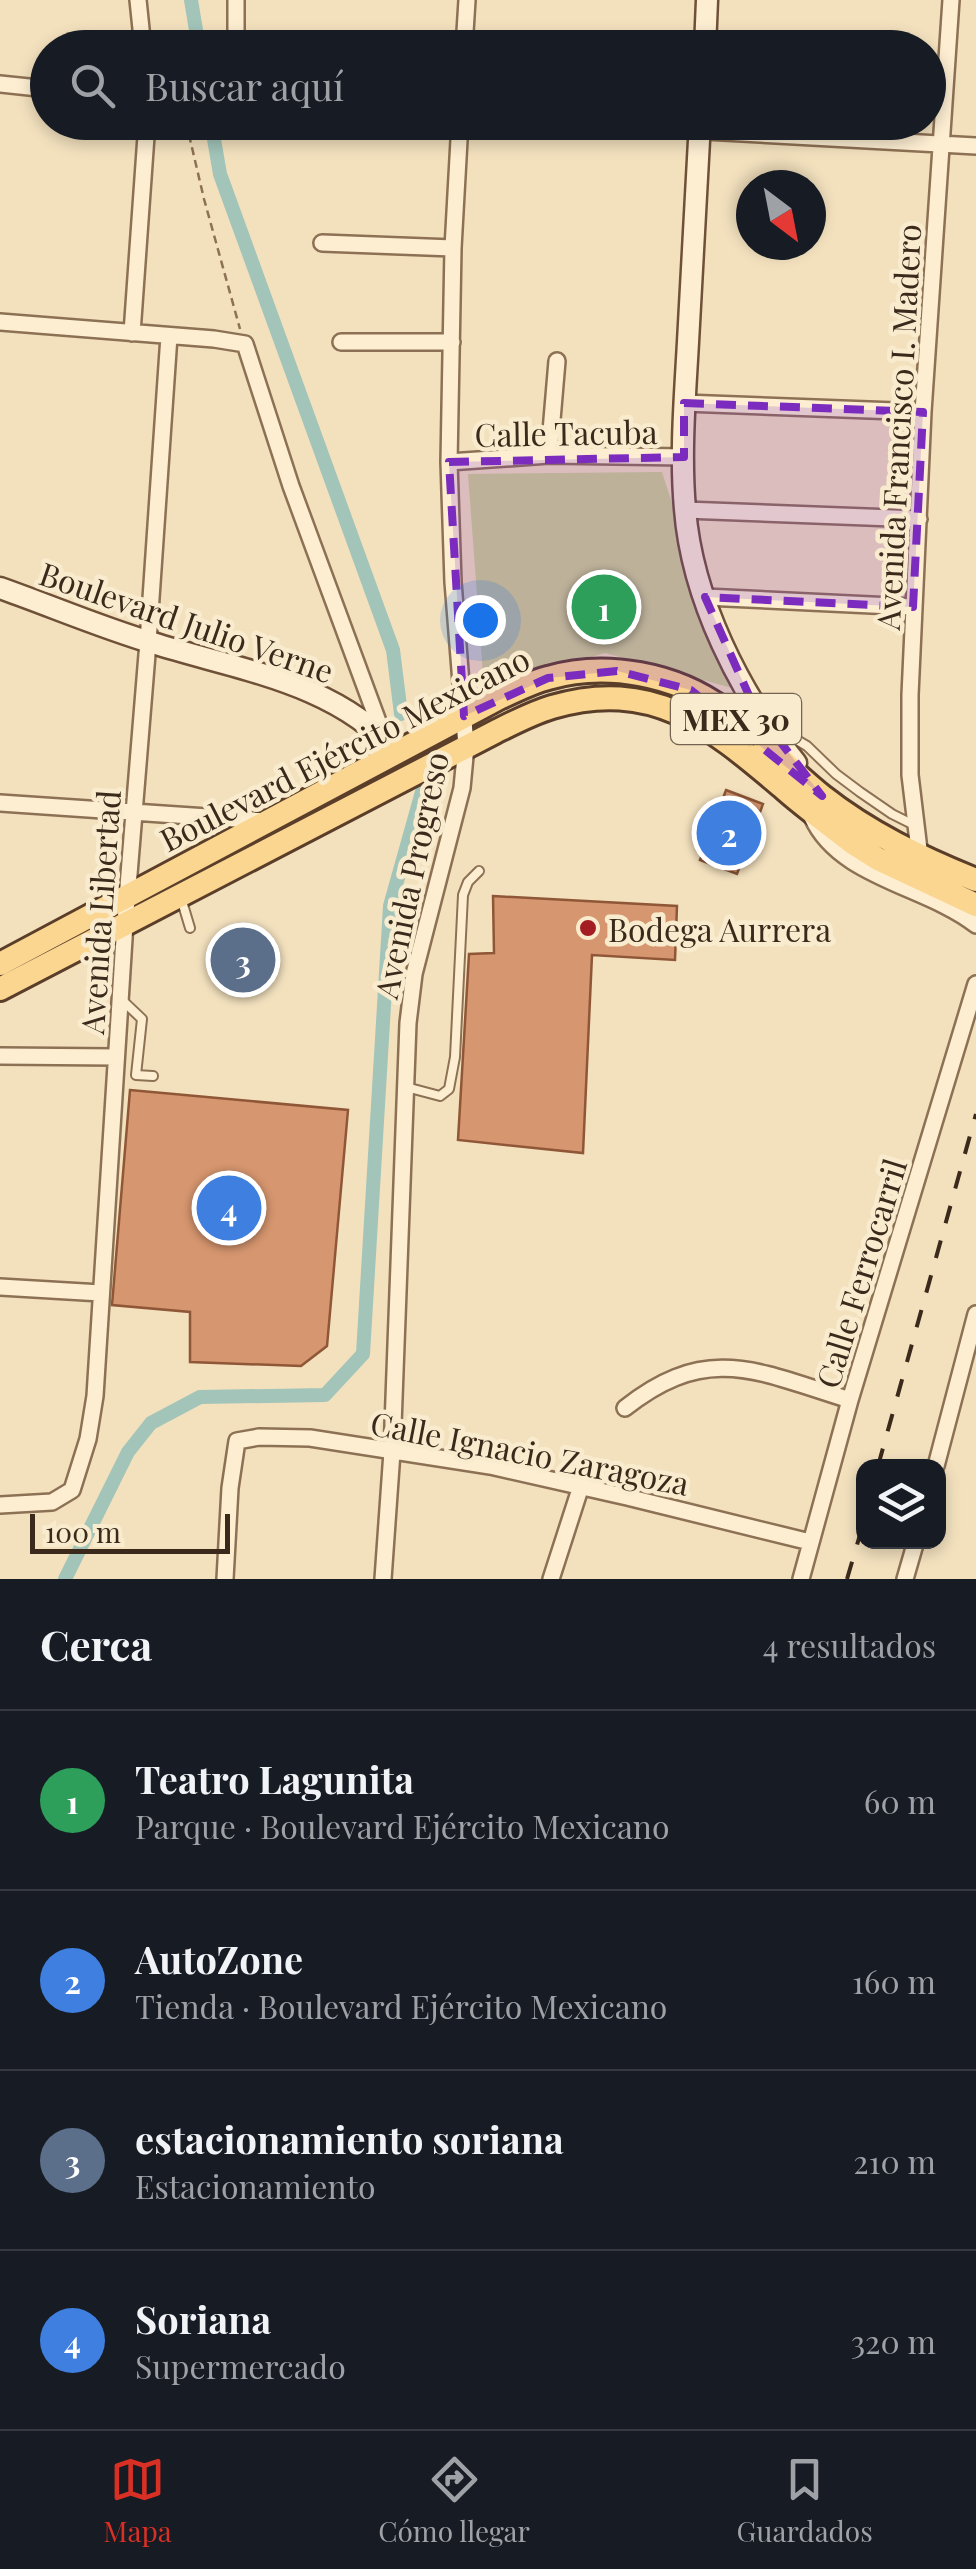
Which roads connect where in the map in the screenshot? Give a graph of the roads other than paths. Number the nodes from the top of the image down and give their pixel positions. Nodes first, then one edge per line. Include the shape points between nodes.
1 (138, 0) edge
2 (236, 0) edge
3 (466, 0) edge
4 (707, 0) edge
5 (952, 0) edge
6 (141, 30) edge
7 (236, 30) edge
8 (465, 30) edge
9 (705, 30) edge
10 (0, 84) edge
11 (30, 86) edge
12 (946, 86) edge
13 (146, 140) edge
14 (459, 140) edge
15 (699, 140) edge
16 (897, 140) edge
17 (942, 140) edge
18 (942, 143) junction
19 (976, 146) edge
20 (322, 243) dead end
21 (453, 248) junction
22 (0, 322) edge
23 (132, 334) junction
24 (169, 336) junction
25 (341, 342) dead end
26 (452, 342) junction
27 (557, 361) dead end
28 (684, 403) junction
29 (923, 412) junction
30 (550, 456) junction
31 (684, 457) junction
32 (448, 462) junction
33 (685, 510) junction
34 (919, 519) junction
35 (0, 588) edge
36 (705, 597) junction
37 (914, 608) junction
38 (148, 642) junction
39 (456, 719) junction
40 (763, 720) junction
41 (395, 746) junction
42 (461, 748) junction
43 (815, 802) junction
44 (0, 803) edge
45 (133, 812) junction
46 (269, 822) junction
47 (916, 826) junction
48 (920, 858) junction
49 (479, 872) dead end
50 (976, 880) edge
51 (180, 894) junction
52 (127, 897) junction
53 (976, 905) edge
54 (125, 923) junction
55 (976, 925) edge
56 (190, 928) dead end
57 (0, 964) edge
58 (976, 984) edge
59 (0, 988) edge
60 (120, 998) junction
61 (0, 1056) edge
62 (116, 1057) junction
63 (153, 1076) dead end
64 (406, 1087) junction
65 (0, 1287) edge
66 (102, 1293) junction
67 (976, 1314) edge
68 (850, 1400) junction
69 (625, 1408) dead end
70 (392, 1452) junction
71 (938, 1459) edge
72 (581, 1486) junction
73 (0, 1505) edge
74 (810, 1542) junction
75 (914, 1549) edge
76 (224, 1579) edge
77 (383, 1579) edge
78 (551, 1579) edge
79 (801, 1579) edge
80 (905, 1579) edge

1 - 6 street
2 - 7 street
3 - 8 street
4 - 9 main road
5 - 12 street, Avenida Francisco I. Madero
10 - 11 street
13 - 23 street
14 - 21 street, Avenida Progreso
15 - 28 main road
16 - 18 street
17 - 18 street, Avenida Francisco I. Madero
18 - 19 street
18 - 29 street, Avenida Francisco I. Madero
20 - 21 street
21 - 26 street, Avenida Progreso
22 - 23 street
23 - 24 street
24 - 38 street, Avenida Libertad
24 - 41 street via 246,344 291,486
25 - 26 street
26 - 32 street, Avenida Progreso
27 - 30 street
28 - 29 street
28 - 31 main road
29 - 34 street, Avenida Francisco I. Madero
30 - 31 street, Calle Tacuba
30 - 32 street, Calle Tacuba
31 - 33 main road
32 - 39 street, Avenida Progreso
33 - 34 street
33 - 36 main road
34 - 37 street, Avenida Francisco I. Madero
35 - 38 main road, Boulevard Julio Verne
36 - 37 street
36 - 40 main road via 730,662
37 - 47 street, Avenida Francisco I. Madero via 910,775
38 - 41 main road, Boulevard Julio Verne via 322,695
38 - 45 street, Avenida Libertad
39 - 41 main road, Boulevard Ejército Mexicano / MEX 30
39 - 42 street, Avenida Progreso
39 - 43 main road, Boulevard Ejército Mexicano / MEX 30 via 548,678 594,670 640,675 711,701 743,725
40 - 43 main road
40 - 47 lane
41 - 46 main road, Boulevard Ejército Mexicano / MEX 30
42 - 43 main road, Boulevard Ejército Mexicano / MEX 30 via 566,703 646,702 720,736
42 - 51 main road, Boulevard Ejército Mexicano / MEX 30
42 - 64 street, Avenida Progreso via 462,788 414,974
43 - 48 main road, Boulevard Ejército Mexicano / MEX 30
43 - 53 main road, Boulevard Ejército Mexicano / MEX 30 via 878,859
43 - 55 street via 822,837 846,858
44 - 45 street
45 - 46 street
45 - 52 street, Avenida Libertad
46 - 52 main road, Boulevard Ejército Mexicano / MEX 30
47 - 48 street, Avenida Francisco I. Madero
48 - 50 main road, Boulevard Ejército Mexicano / MEX 30
49 - 64 lane via 463,896 452,1083 440,1096
51 - 54 main road, Boulevard Ejército Mexicano / MEX 30
51 - 56 lane
52 - 54 street, Avenida Libertad
52 - 57 main road, Boulevard Ejército Mexicano / MEX 30
54 - 59 main road, Boulevard Ejército Mexicano / MEX 30
54 - 60 street, Avenida Libertad
58 - 68 street, Calle Ferrocarril
60 - 62 street, Avenida Libertad
60 - 63 lane via 142,1019 136,1075
61 - 62 street
62 - 66 street, Avenida Libertad
64 - 70 street, Avenida Progreso
65 - 66 street
66 - 73 street, Avenida Libertad via 95,1396 72,1490 52,1502
67 - 71 street
68 - 69 street via 720,1367 668,1379
68 - 74 street, Calle Ferrocarril
70 - 72 street, Calle Ignacio Zaragoza
70 - 76 street, Calle Ignacio Zaragoza via 310,1438 237,1441
70 - 77 street, Avenida Progreso
72 - 74 street, Calle Ignacio Zaragoza
72 - 78 street
74 - 79 street, Calle Ferrocarril
75 - 80 street

